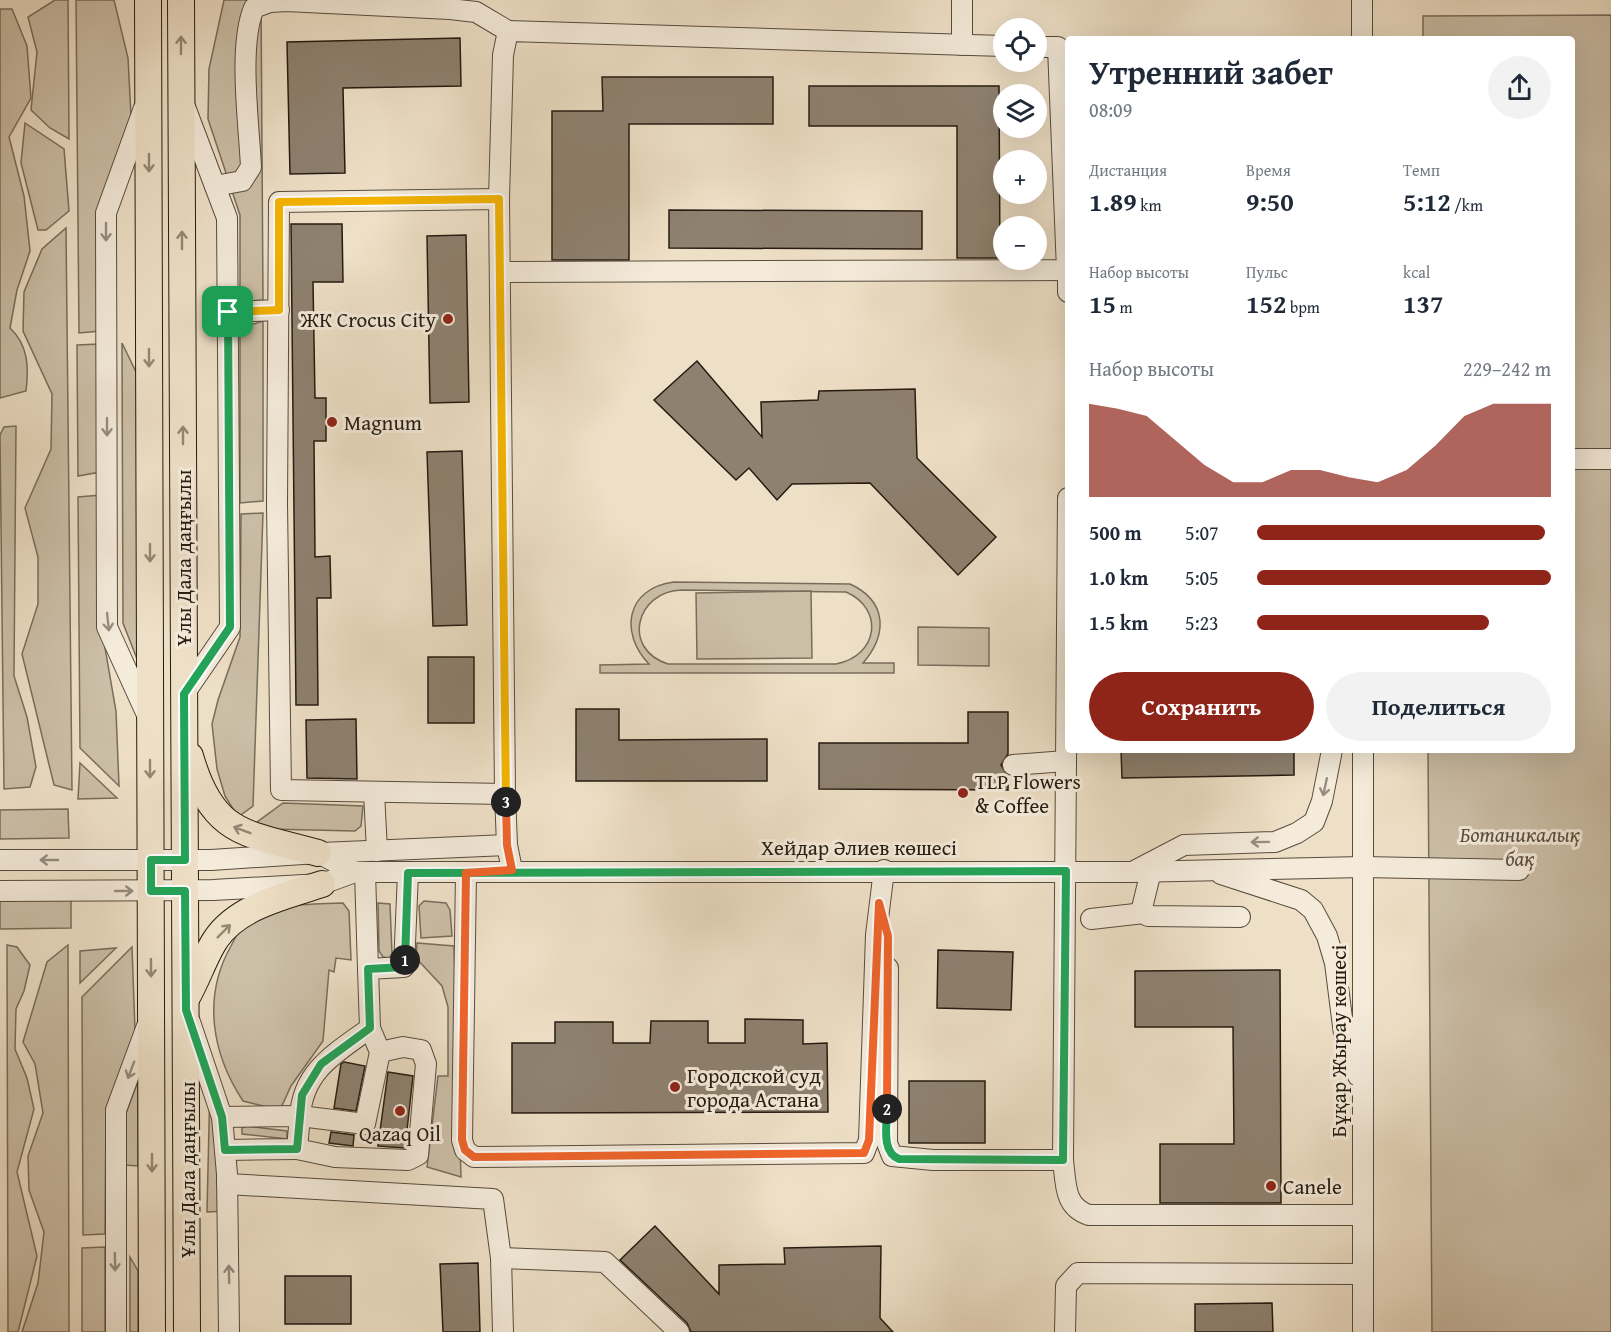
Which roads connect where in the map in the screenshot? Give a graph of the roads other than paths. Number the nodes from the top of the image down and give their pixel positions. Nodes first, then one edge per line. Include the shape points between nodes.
1 (148, 0) edge
2 (181, 0) edge
3 (962, 0) edge
4 (1362, 0) edge
5 (508, 31) junction
6 (1362, 36) edge
7 (962, 45) junction
8 (993, 46) edge
9 (1047, 47) edge
10 (1063, 47) edge
11 (148, 97) junction
12 (181, 97) junction
13 (1065, 158) edge
14 (214, 186) junction
15 (499, 199) junction
16 (1065, 270) edge
17 (500, 272) junction
18 (279, 310) junction
19 (228, 312) junction
20 (1575, 459) edge
21 (1611, 459) edge
22 (184, 694) junction
23 (150, 723) junction
24 (183, 727) junction
25 (1066, 753) edge
26 (1331, 753) edge
27 (1363, 753) edge
28 (1066, 761) junction
29 (1013, 765) dead end
30 (374, 792) junction
31 (506, 794) junction
32 (507, 845) junction
33 (377, 850) junction
34 (318, 853) junction
35 (0, 860) edge
36 (151, 860) junction
37 (185, 860) junction
38 (1363, 867) junction
39 (512, 870) junction
40 (884, 870) junction
41 (1211, 870) junction
42 (1519, 870) dead end
43 (1066, 871) junction
44 (360, 872) junction
45 (1142, 872) junction
46 (408, 873) junction
47 (466, 873) junction
48 (321, 884) junction
49 (0, 891) edge
50 (151, 891) junction
51 (185, 891) junction
52 (879, 903) junction
53 (1144, 913) junction
54 (1240, 917) dead end
55 (1090, 919) dead end
56 (368, 969) junction
57 (186, 1005) junction
58 (151, 1015) junction
59 (370, 1028) junction
60 (380, 1052) junction
61 (1363, 1087) junction
62 (300, 1116) junction
63 (222, 1117) junction
64 (365, 1124) junction
65 (297, 1149) junction
66 (225, 1150) junction
67 (360, 1158) junction
68 (1063, 1160) junction
69 (227, 1184) junction
70 (1363, 1215) junction
71 (501, 1258) junction
72 (1363, 1274) junction
73 (116, 1332) edge
74 (152, 1332) edge
75 (187, 1332) edge
76 (229, 1332) edge
77 (503, 1332) edge
78 (679, 1332) edge
79 (1065, 1332) edge
80 (1363, 1332) edge

1 - 11 main road, Ұлы Дала даңғылы
12 -> 2 main road, Ұлы Дала даңғылы
3 - 7 street
4 - 6 street
5 - 7 street
5 - 14 street via 476,12 450,9 286,1 254,8 246,44 251,167 242,181
5 - 15 street via 503,55
7 - 8 street
9 - 10 street
10 - 13 street
11 -> 23 main road, Ұлы Дала даңғылы
11 -> 23 street via 106,213 107,627
12 - 14 street
22 -> 12 main road, Ұлы Дала даңғылы
14 - 19 street via 227,218
15 - 17 street
15 - 18 street via 279,202
16 - 17 street
17 - 31 street
18 - 19 street
18 - 30 street via 281,790
19 - 22 street via 230,627
20 - 21 street
22 - 24 main road, Ұлы Дала даңғылы
23 -> 36 main road, Ұлы Дала даңғылы
34 -> 24 main road via 236,830 216,813 199,781
24 - 37 main road, Ұлы Дала даңғылы
25 - 28 street
26 -> 45 street via 1314,822 1297,833 1275,842 1184,845
27 - 38 street, Бұқар Жырау көшесі
28 - 29 street
28 - 43 street
30 - 31 street
30 - 33 street
31 - 32 street
32 - 33 street
32 - 39 street
33 - 34 street
34 - 37 street
34 - 44 street, Хейдар Әлиев көшесі
36 -> 35 street
36 - 37 street
36 - 50 main road, Ұлы Дала даңғылы
37 - 51 main road, Ұлы Дала даңғылы
38 - 41 street, Хейдар Әлиев көшесі
38 - 42 street, Хейдар Әлиев көшесі
38 - 61 street, Бұқар Жырау көшесі
39 - 40 street, Хейдар Әлиев көшесі
39 - 47 street, Хейдар Әлиев көшесі
40 - 43 street, Хейдар Әлиев көшесі
40 - 52 street
41 - 45 street, Хейдар Әлиев көшесі
41 - 61 street via 1301,900 1313,910 1328,936 1345,1042
43 - 45 street, Хейдар Әлиев көшесі
43 - 68 street
44 - 46 street, Хейдар Әлиев көшесі
44 - 48 street, Хейдар Әлиев көшесі
44 - 56 street
45 - 53 street
46 - 47 street, Хейдар Әлиев көшесі
46 - 56 street via 404,967
47 - 52 street via 462,1140 465,1150 474,1157 864,1153 869,1140
48 - 51 street, Хейдар Әлиев көшесі
57 -> 48 main road via 216,939 237,918
49 -> 50 street, Хейдар Әлиев көшесі
50 - 51 street, Хейдар Әлиев көшесі
50 -> 58 main road, Ұлы Дала даңғылы
51 - 57 main road, Ұлы Дала даңғылы
52 - 68 street via 888,936 887,1143 892,1156 933,1160
53 - 54 street
53 - 55 street
56 - 59 street
57 - 63 street
57 - 75 main road, Ұлы Дала даңғылы
58 -> 73 street via 116,1110
58 -> 74 main road, Ұлы Дала даңғылы
59 - 60 street
59 - 62 street via 321,1064 302,1095
60 - 64 street
60 - 67 street via 403,1047 421,1050 426,1064 418,1155 408,1160
61 - 70 street, Бұқар Жырау көшесі
62 - 63 street
62 - 64 street
62 - 65 street
63 - 66 street
64 - 67 street
65 - 66 street
65 - 67 street
66 - 69 street
68 - 70 street via 1068,1199 1078,1211 1089,1215
69 - 71 street via 493,1199
76 -> 69 street
70 - 72 street, Бұқар Жырау көшесі
71 - 77 street
71 - 78 street via 604,1262
72 - 79 street via 1078,1273 1066,1286
72 - 80 street, Бұқар Жырау көшесі

